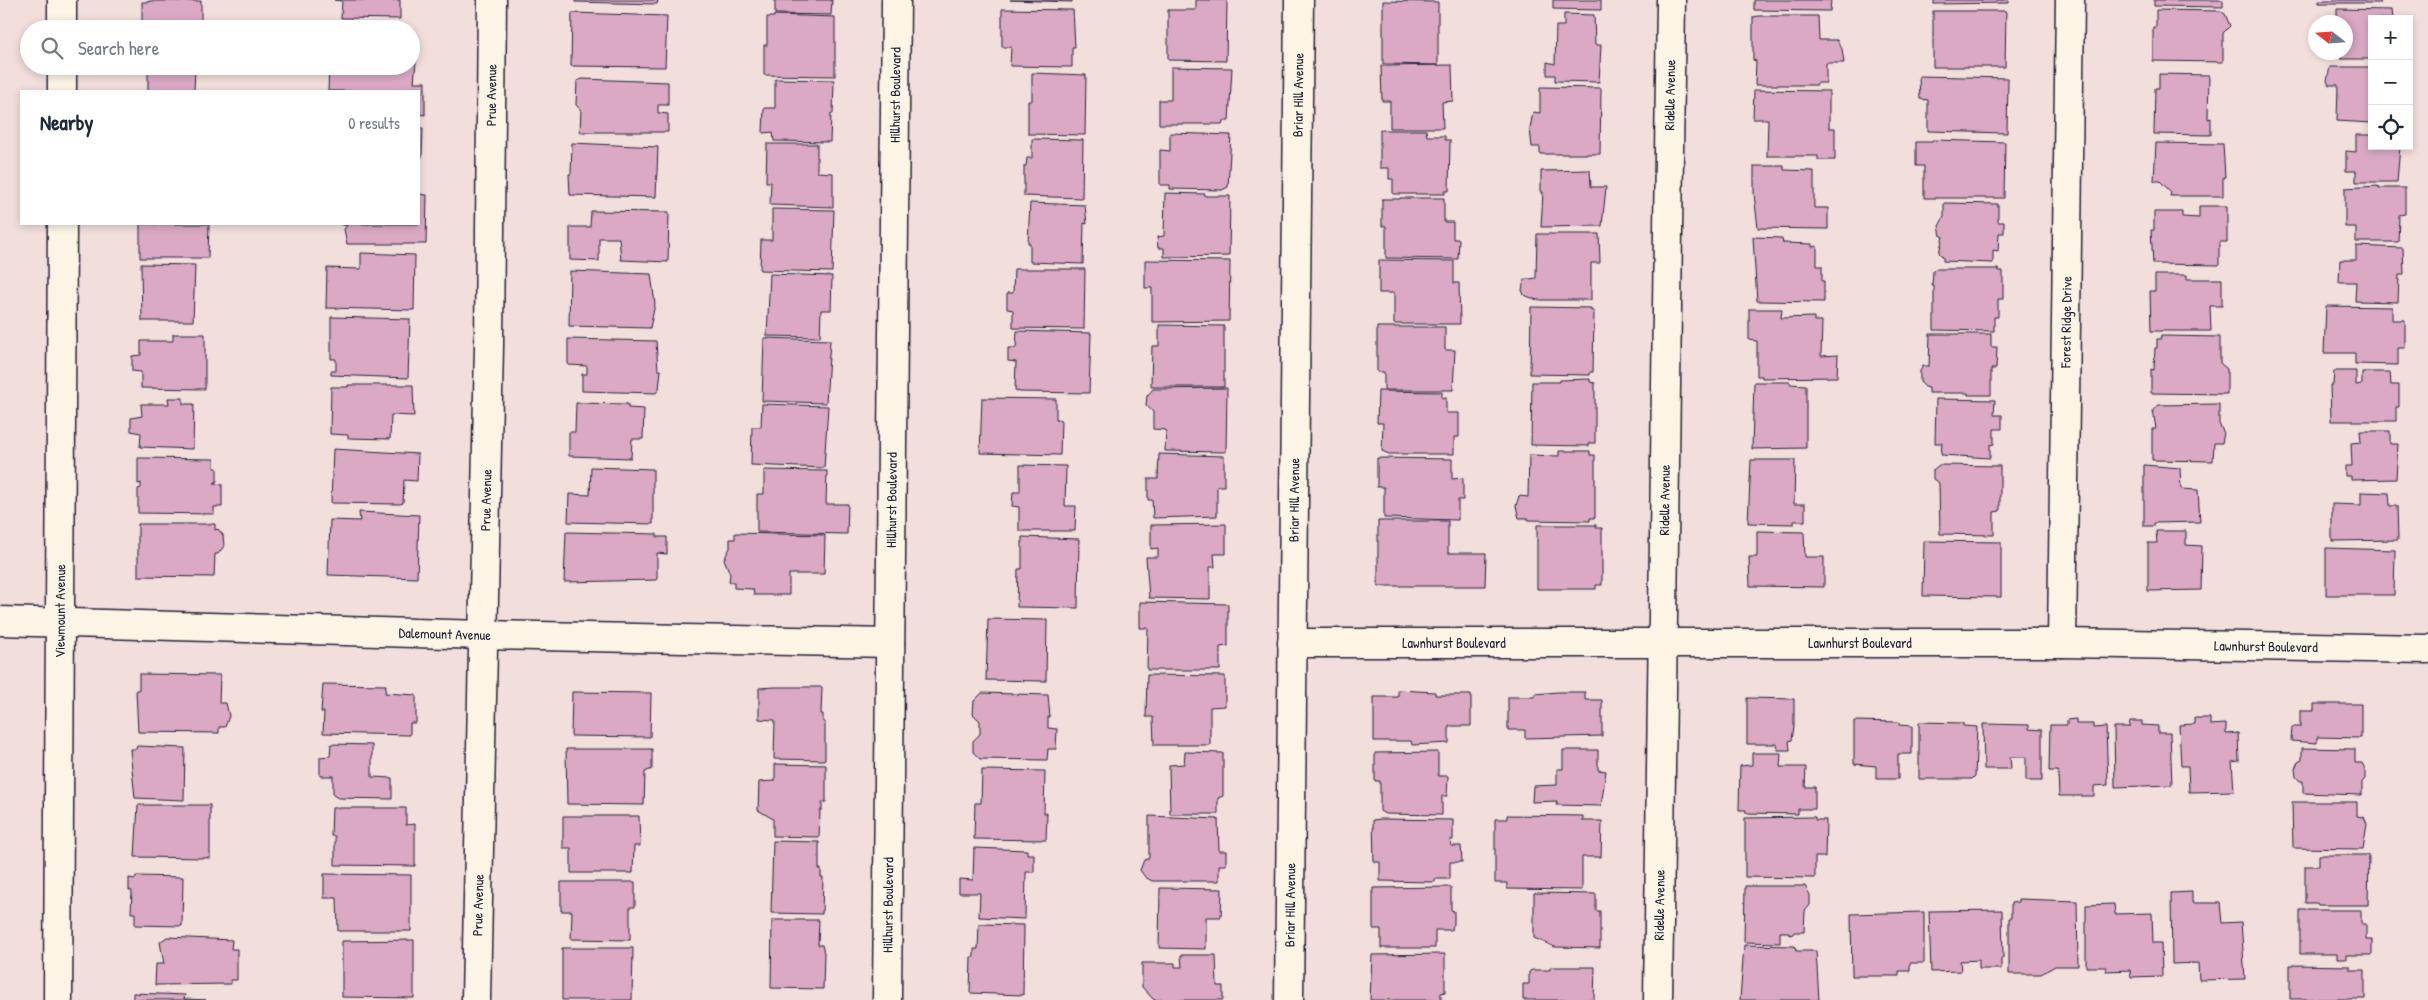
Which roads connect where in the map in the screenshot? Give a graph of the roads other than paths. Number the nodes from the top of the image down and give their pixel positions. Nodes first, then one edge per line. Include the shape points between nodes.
1 (62, 0) edge
2 (492, 0) edge
3 (896, 0) edge
4 (1299, 0) edge
5 (1672, 0) edge
6 (2070, 0) edge
7 (62, 20) edge
8 (62, 75) edge
9 (62, 90) edge
10 (62, 225) edge
11 (0, 621) edge
12 (61, 622) junction
13 (484, 635) junction
14 (890, 643) junction
15 (1292, 643) junction
16 (1663, 643) junction
17 (2062, 644) junction
18 (2428, 649) edge
19 (58, 1000) edge
20 (476, 1000) edge
21 (888, 1000) edge
22 (1289, 1000) edge
23 (1658, 1000) edge

1 - 7 street
2 - 13 street, Prue Avenue
3 - 14 street, Hillhurst Boulevard
4 - 15 street, Briar Hill Avenue
5 - 16 street, Ridelle Avenue
6 - 17 street, Forest Ridge Drive
8 - 9 street
10 - 12 street, Viewmount Avenue
11 - 12 street, Dalemount Avenue
12 - 13 street, Dalemount Avenue
12 - 19 street, Viewmount Avenue
13 - 14 street, Dalemount Avenue
13 - 20 street, Prue Avenue
14 - 21 street, Hillhurst Boulevard
15 - 16 street, Lawnhurst Boulevard
15 - 22 street, Briar Hill Avenue
16 - 17 street, Lawnhurst Boulevard
16 - 23 street, Ridelle Avenue
17 - 18 street, Lawnhurst Boulevard

